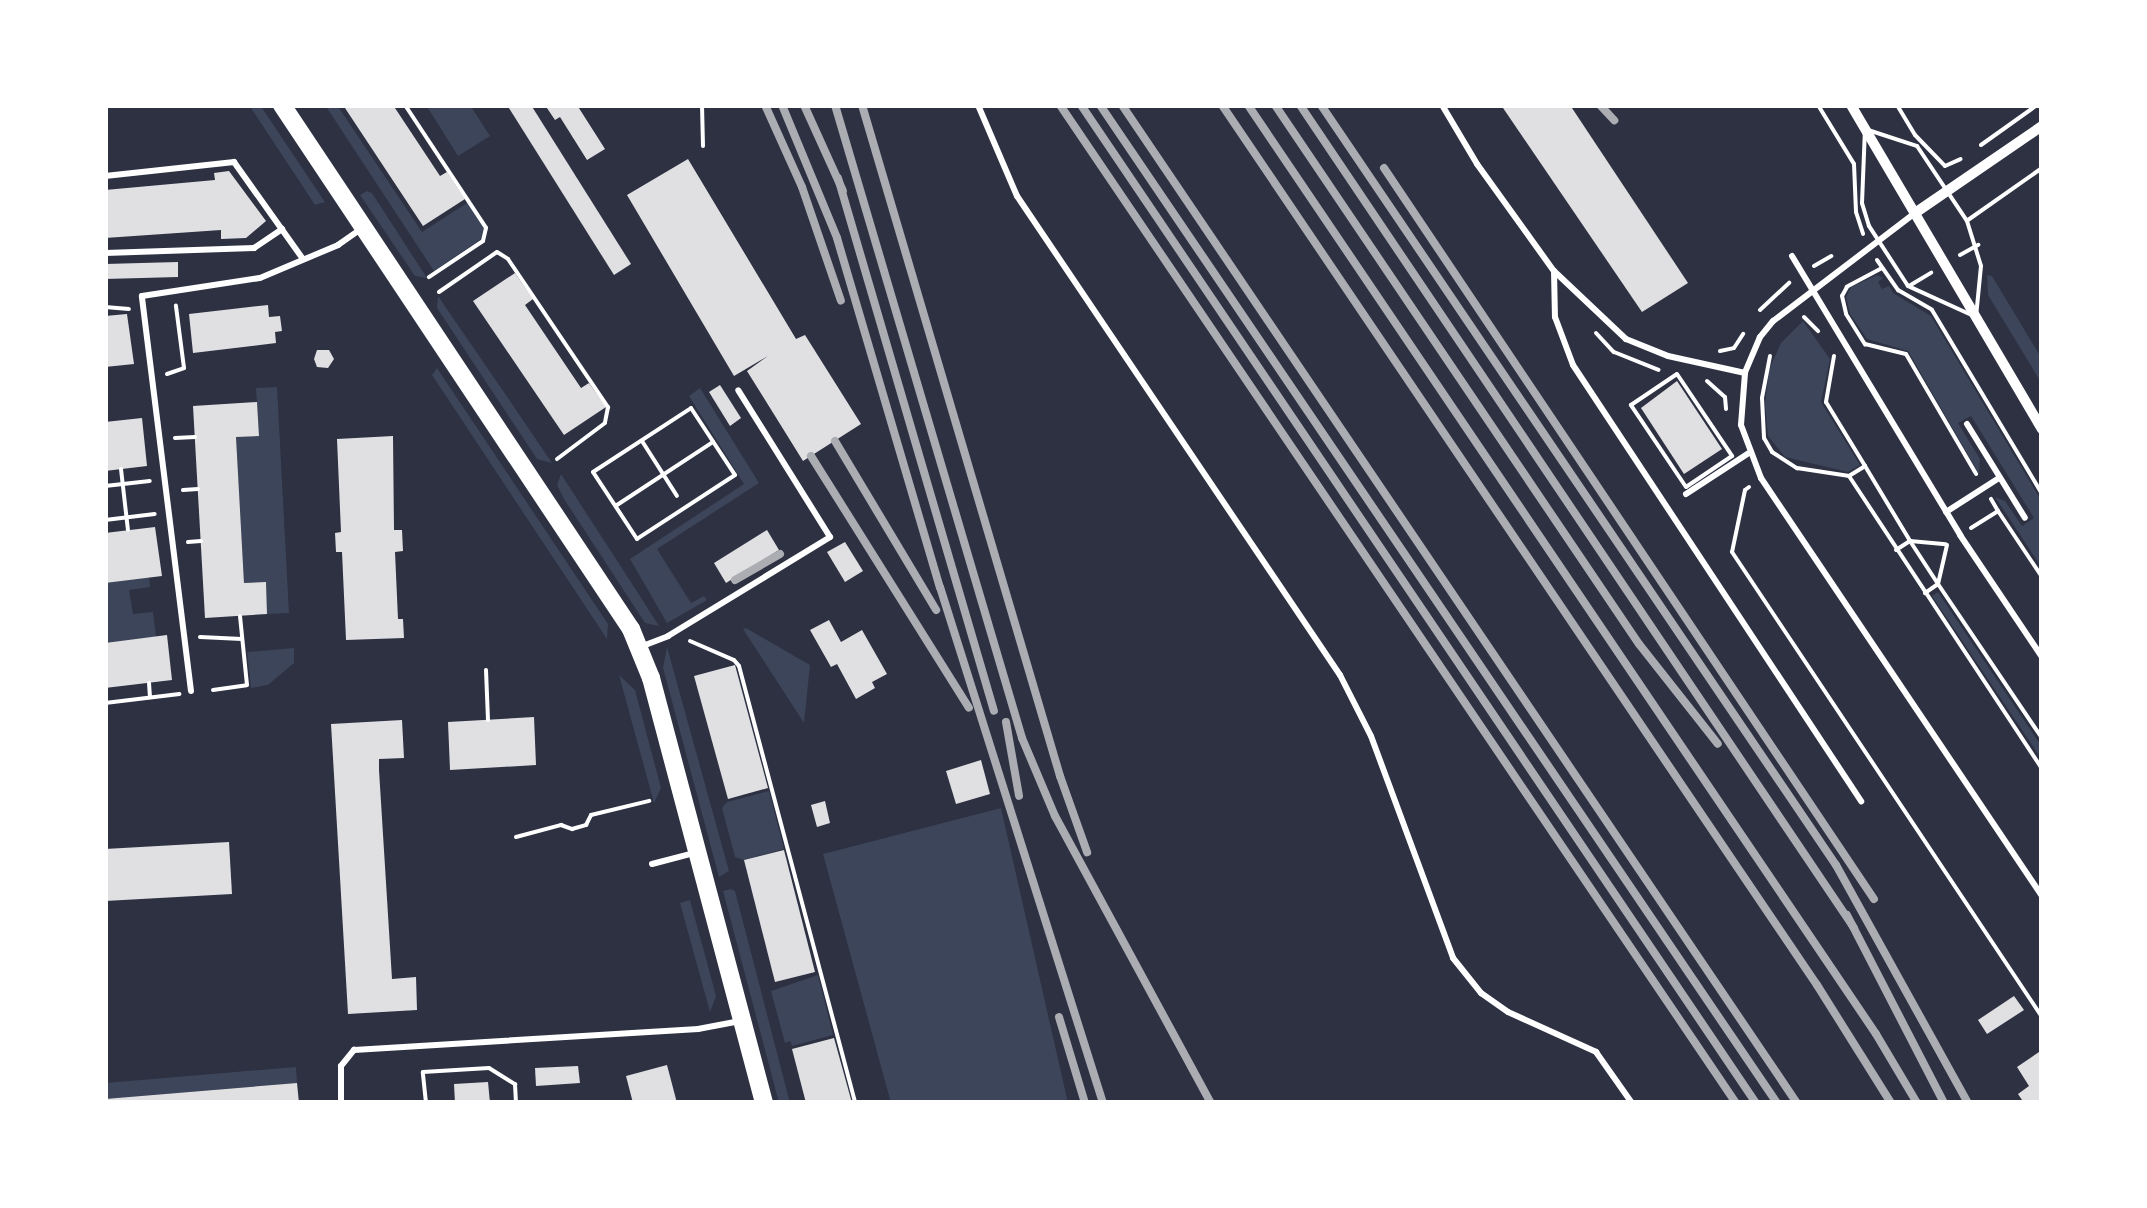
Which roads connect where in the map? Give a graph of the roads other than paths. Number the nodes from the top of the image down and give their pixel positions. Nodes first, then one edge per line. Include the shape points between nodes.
1 (282, 105) edge
2 (978, 105) edge
3 (1442, 105) edge
4 (1851, 105) edge
5 (2042, 126) edge
6 (105, 176) edge
7 (1914, 213) junction
8 (363, 228) junction
9 (282, 229) junction
10 (105, 253) edge
11 (1792, 256) dead end
12 (304, 260) junction
13 (1554, 271) junction
14 (1812, 289) junction
15 (1745, 373) junction
16 (738, 390) dead end
17 (1967, 424) dead end
18 (2042, 429) edge
19 (1749, 453) junction
20 (2000, 478) junction
21 (1686, 494) dead end
22 (1946, 512) junction
23 (2025, 518) dead end
24 (639, 647) junction
25 (2042, 658) edge
26 (191, 691) dead end
27 (1862, 801) dead end
28 (696, 852) junction
29 (652, 864) dead end
30 (2042, 896) edge
31 (742, 1020) junction
32 (341, 1103) edge
33 (764, 1103) edge
34 (1632, 1103) edge

1 - 8 street
2 - 34 lane via 1017,196 1340,675 1371,736 1453,958 1481,993 1508,1012 1596,1052
3 - 13 lane
4 - 7 street
5 - 7 street
6 - 9 lane via 234,162
7 - 14 lane
7 - 18 street
8 - 12 lane
8 - 24 street via 617,604
9 - 10 lane via 254,248
9 - 12 lane
11 - 14 lane
12 - 26 lane via 260,278 142,296
13 - 15 lane via 1626,339
13 - 27 lane via 1555,318 1573,365
14 - 15 lane via 1760,337
14 - 22 lane
15 - 19 lane via 1740,407
16 - 24 lane via 830,537
17 - 20 lane
19 - 21 lane
19 - 30 lane
20 - 22 lane
20 - 23 lane
22 - 25 lane
24 - 28 street
28 - 29 lane
28 - 31 street
31 - 32 lane via 698,1030 354,1050 342,1060
31 - 33 street

